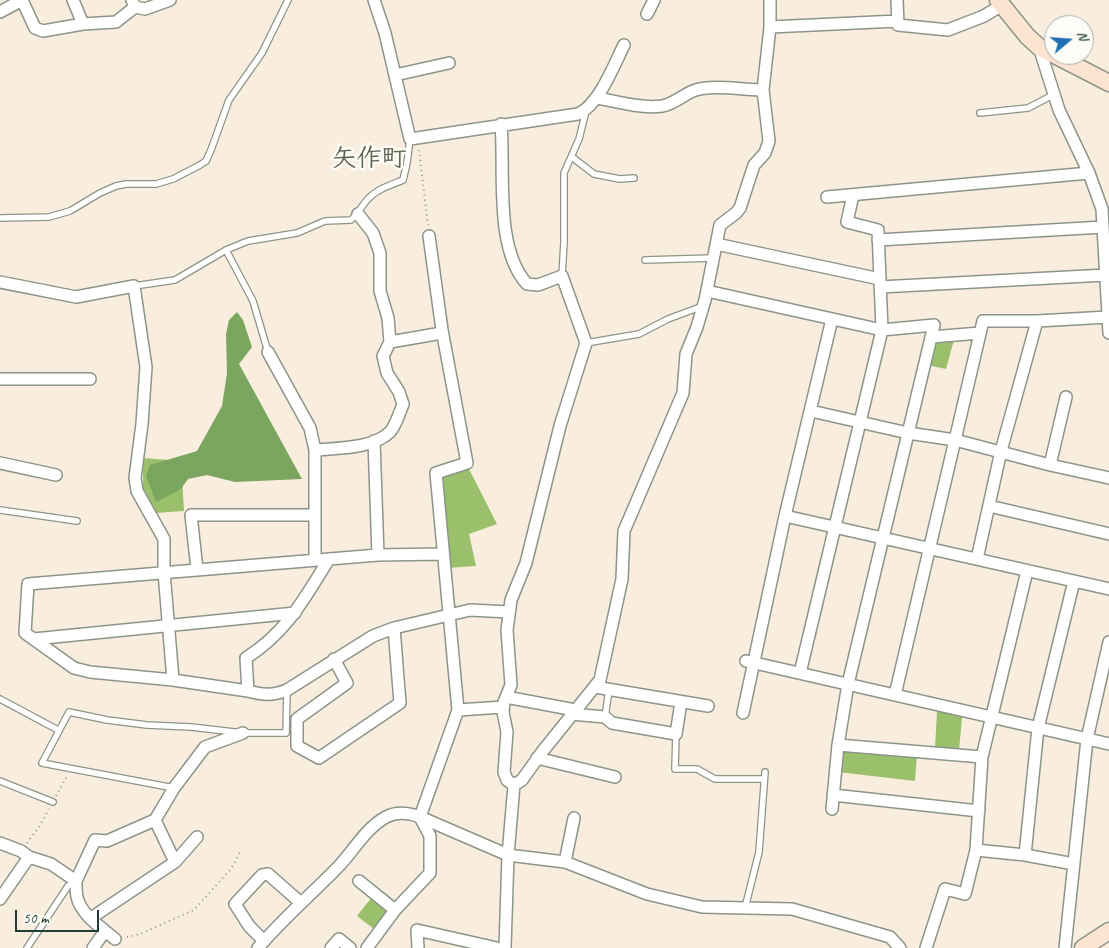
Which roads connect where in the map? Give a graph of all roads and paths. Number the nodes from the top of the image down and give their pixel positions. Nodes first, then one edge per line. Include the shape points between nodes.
1 (22, 0) edge
2 (73, 0) edge
3 (170, 0) edge
4 (288, 0) edge
5 (374, 0) edge
6 (654, 0) edge
7 (770, 0) edge
8 (898, 0) edge
9 (1000, 3) edge
10 (134, 4) edge
11 (0, 12) edge
12 (647, 14) dead end
13 (898, 20) junction
14 (83, 24) junction
15 (770, 27) junction
16 (624, 45) dead end
17 (1039, 47) junction
18 (449, 63) dead end
19 (396, 75) junction
20 (1109, 83) edge
21 (763, 90) junction
22 (1053, 95) junction
23 (596, 98) junction
24 (586, 111) junction
25 (980, 113) dead end
26 (501, 124) junction
27 (414, 138) junction
28 (572, 157) junction
29 (1088, 173) junction
30 (634, 178) dead end
31 (853, 195) junction
32 (827, 197) dead end
33 (358, 214) junction
34 (0, 218) edge
35 (1103, 227) junction
36 (429, 236) joint
37 (878, 240) junction
38 (716, 244) junction
39 (1107, 245) edge
40 (226, 250) junction
41 (713, 258) junction
42 (645, 260) dead end
43 (1106, 275) junction
44 (562, 276) junction
45 (0, 282) edge
46 (880, 283) junction
47 (134, 286) junction
48 (707, 291) junction
49 (703, 306) junction
50 (1108, 317) edge
51 (832, 319) junction
52 (1037, 321) junction
53 (882, 330) junction
54 (442, 332) junction
55 (980, 333) junction
56 (1109, 333) edge
57 (931, 337) junction
58 (390, 342) junction
59 (586, 344) junction
60 (268, 352) joint
61 (0, 379) edge
62 (90, 379) dead end
63 (1066, 397) dead end
64 (811, 410) junction
65 (860, 422) junction
66 (908, 433) junction
67 (955, 440) junction
68 (374, 442) junction
69 (315, 450) junction
70 (1001, 451) junction
71 (0, 463) edge
72 (1050, 465) junction
73 (56, 475) dead end
74 (1109, 478) edge
75 (989, 506) junction
76 (0, 510) edge
77 (315, 515) junction
78 (784, 516) junction
79 (77, 521) dead end
80 (835, 527) junction
81 (1109, 534) edge
82 (883, 538) junction
83 (930, 549) junction
84 (442, 554) junction
85 (378, 555) junction
86 (328, 559) junction
87 (977, 559) junction
88 (315, 560) junction
89 (197, 570) junction
90 (1027, 571) junction
91 (164, 572) junction
92 (1074, 582) junction
93 (1109, 589) edge
94 (510, 612) junction
95 (295, 613) junction
96 (448, 616) junction
97 (170, 627) junction
98 (394, 628) junction
99 (34, 639) junction
100 (1109, 642) edge
101 (334, 659) junction
102 (749, 662) junction
103 (800, 673) junction
104 (174, 680) junction
105 (848, 684) junction
106 (595, 687) junction
107 (609, 689) junction
108 (287, 690) junction
109 (248, 691) junction
110 (895, 695) junction
111 (0, 699) edge
112 (505, 702) junction
113 (681, 702) junction
114 (708, 706) dead end
115 (458, 710) junction
116 (573, 712) junction
117 (743, 713) dead end
118 (604, 717) junction
119 (991, 717) junction
120 (1038, 728) junction
121 (58, 730) junction
122 (243, 733) junction
123 (676, 734) junction
124 (1087, 739) junction
125 (1109, 744) edge
126 (838, 745) junction
127 (982, 757) junction
128 (537, 758) junction
129 (70, 769) junction
130 (765, 772) dead end
131 (615, 777) dead end
132 (764, 779) junction
133 (0, 781) edge
134 (514, 785) junction
135 (174, 788) junction
136 (834, 795) junction
137 (53, 802) junction
138 (832, 810) dead end
139 (978, 811) junction
140 (420, 817) junction
141 (574, 818) dead end
142 (155, 820) junction
143 (197, 837) dead end
144 (0, 842) edge
145 (976, 850) junction
146 (240, 852) dead end
147 (25, 854) junction
148 (508, 855) junction
149 (1024, 855) junction
150 (175, 862) junction
151 (565, 862) junction
152 (1074, 864) junction
153 (76, 881) junction
154 (359, 881) dead end
155 (0, 899) edge
156 (301, 903) junction
157 (745, 908) junction
158 (395, 910) junction
159 (91, 918) junction
160 (105, 931) junction
161 (1109, 931) edge
162 (114, 939) joint
163 (261, 944) edge
164 (27, 948) edge
165 (93, 948) edge
166 (331, 948) edge
167 (350, 948) edge
168 (368, 948) edge
169 (418, 948) edge
170 (497, 948) edge
171 (505, 948) edge
172 (900, 948) edge
173 (926, 948) edge
174 (1065, 948) edge
175 (1083, 948) edge

1 - 11 street
1 - 14 street via 35,28 43,30
2 - 14 street
3 - 10 street via 145,9
4 - 34 lane via 262,53 229,100 206,161 173,179 156,184 116,186 49,217
5 - 19 street
6 - 12 street
7 - 15 street
8 - 13 street
9 - 13 street via 984,16 948,30 898,25
9 - 17 street
10 - 14 street via 116,22
13 - 15 street
15 - 21 street
16 - 23 street
17 - 20 street
17 - 22 street
18 - 19 street
19 - 27 street
21 - 23 street via 694,90 662,106
21 - 38 street via 769,141 765,153 754,166 740,208 720,226
22 - 25 lane via 1028,108
22 - 29 street
23 - 24 street
24 - 26 street
24 - 28 lane
26 - 27 street
26 - 44 street via 505,227 512,260 527,284 538,285
27 - 33 lane via 403,180 376,192 367,199
27 - 36 path
28 - 30 lane via 594,174
28 - 44 lane via 564,173
29 - 31 street
29 - 35 street via 1102,210
31 - 32 street
31 - 37 street via 846,222 878,230
33 - 40 lane via 351,220 325,221 297,233 248,241
33 - 58 street via 373,233 380,253 380,291 388,318
35 - 37 street
35 - 39 street
36 - 54 street
37 - 46 street
38 - 41 street
38 - 46 street
39 - 43 street
40 - 47 lane via 175,280
40 - 60 lane via 253,301
41 - 42 lane
41 - 48 street
43 - 46 street
43 - 50 street
44 - 59 street
45 - 47 street via 76,297
46 - 53 street
47 - 91 street via 146,367 135,478 138,491 164,539
48 - 49 street
48 - 51 street
49 - 59 lane via 639,334
49 - 106 street via 686,354 683,393 624,531 622,579 600,680
50 - 52 street
50 - 56 street
51 - 53 street
51 - 64 street
52 - 55 street via 983,321
52 - 70 street
53 - 57 street via 934,325
53 - 65 street
54 - 58 street
54 - 84 street via 467,463 436,473
55 - 57 street
55 - 67 street
57 - 66 street
58 - 68 street via 383,356 387,373 403,404 391,431
59 - 94 street via 560,426
60 - 69 street via 310,428
61 - 62 street
63 - 72 street
64 - 65 street
64 - 78 street
65 - 66 street
65 - 80 street
66 - 67 street
66 - 82 street
67 - 70 street
67 - 83 street
68 - 69 street
68 - 85 street
69 - 77 street
70 - 72 street
70 - 75 street
71 - 73 street
72 - 74 street
75 - 81 street
75 - 87 street
76 - 79 lane
77 - 88 street
77 - 89 street via 192,515
78 - 80 street
78 - 102 street
80 - 82 street
80 - 103 street
82 - 83 street
82 - 105 street
83 - 87 street
83 - 110 street
84 - 85 street
84 - 96 street
85 - 86 street
86 - 88 street
86 - 95 street
87 - 90 street
88 - 89 street
89 - 91 street
90 - 92 street
90 - 119 street
91 - 97 street
91 - 99 street via 28,584 25,633
92 - 93 street
92 - 120 street
94 - 96 street via 470,610
94 - 112 street via 507,630 511,686
95 - 97 street
95 - 109 street via 263,647 246,658
96 - 98 street
96 - 115 street
97 - 99 street
97 - 104 street
98 - 101 street via 373,636
98 - 101 street via 400,703 320,758 297,746 298,719 347,683
99 - 104 street via 74,668
100 - 124 street
101 - 108 street
102 - 103 street
102 - 117 street
103 - 105 street
104 - 109 street
105 - 110 street
105 - 126 street
106 - 107 street
106 - 116 street
107 - 113 street
107 - 118 lane
108 - 109 street via 276,695
108 - 122 lane via 286,733
110 - 119 street
111 - 121 lane
112 - 115 street
112 - 116 street
112 - 134 street via 504,772
113 - 114 street
113 - 123 street
115 - 140 street
116 - 118 street
116 - 128 street
118 - 123 street via 612,723
119 - 120 street
119 - 127 street
120 - 124 street
120 - 149 street
121 - 122 lane via 69,712 147,725
121 - 129 lane via 42,763
122 - 135 street via 205,747
123 - 132 lane via 675,769 697,769 715,779
124 - 125 street
124 - 152 street
126 - 127 street
126 - 136 street
127 - 139 street
128 - 131 street
128 - 134 street via 522,780
129 - 135 lane
129 - 137 path
130 - 132 lane
132 - 157 lane via 759,852
133 - 137 lane
134 - 148 street
135 - 142 street
136 - 138 street
136 - 139 street
137 - 147 path
139 - 145 street
140 - 148 street
140 - 156 street via 403,813 386,817
140 - 158 street via 430,836 430,873
141 - 151 street
142 - 150 street
142 - 153 street via 107,841 95,840
143 - 150 street
144 - 147 street
145 - 149 street
145 - 173 street via 965,894 945,889
146 - 162 path via 231,869 194,910 140,934
147 - 153 street via 51,864
147 - 155 street
148 - 151 street
148 - 171 street
149 - 152 street
150 - 159 street
151 - 157 street via 647,894 702,907
152 - 174 street
153 - 159 street via 77,898
153 - 164 lane via 68,886
154 - 158 street
156 - 163 street
156 - 163 street via 268,874 262,874 235,904
157 - 172 street via 792,909 890,938
158 - 168 street
159 - 160 street
160 - 162 street
160 - 165 street
161 - 175 street
166 - 167 street via 339,939
169 - 170 street via 418,930

